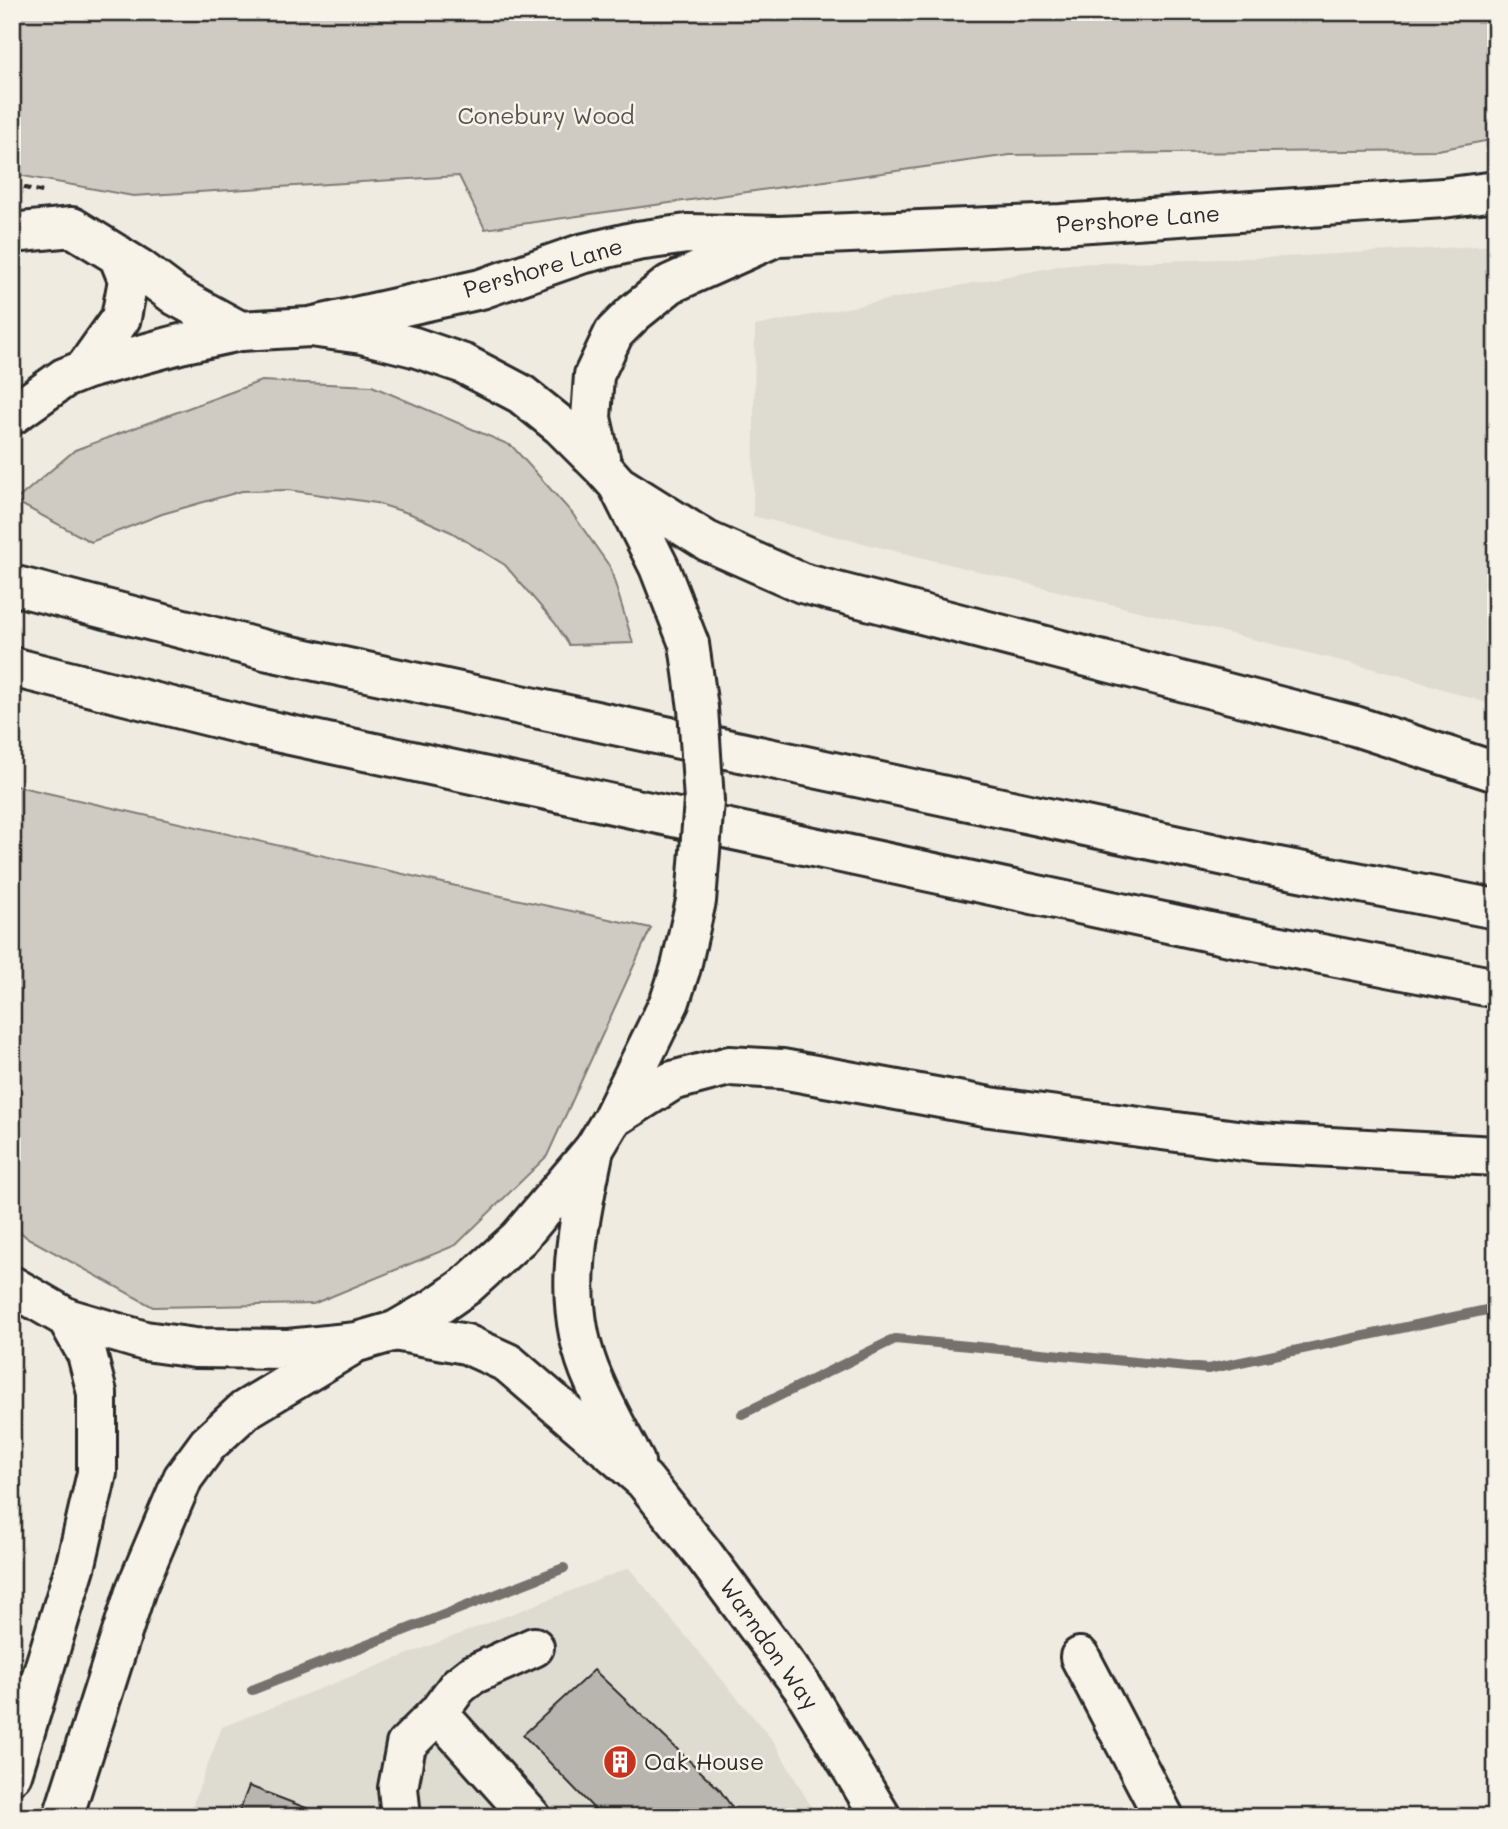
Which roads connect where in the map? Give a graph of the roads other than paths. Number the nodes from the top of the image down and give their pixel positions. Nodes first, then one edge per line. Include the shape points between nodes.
1 (1496, 191) edge
2 (12, 233) edge
3 (779, 236) junction
4 (118, 255) junction
5 (310, 327) junction
6 (240, 331) junction
7 (74, 374) junction
8 (12, 383) edge
9 (12, 415) edge
10 (610, 476) junction
11 (12, 585) edge
12 (12, 667) edge
13 (1496, 772) edge
14 (1496, 909) edge
15 (1496, 988) edge
16 (603, 1134) junction
17 (1496, 1156) edge
18 (12, 1286) edge
19 (66, 1318) junction
20 (395, 1331) junction
21 (357, 1342) junction
22 (644, 1480) junction
23 (534, 1647) dead end
24 (1080, 1657) dead end
25 (438, 1713) junction
26 (12, 1774) edge
27 (399, 1802) edge
28 (63, 1817) edge
29 (531, 1817) edge
30 (881, 1817) edge
31 (1164, 1817) edge

1 - 3 main road, Pershore Lane via 1061,224
2 - 4 main road via 72,227
3 - 5 main road, Pershore Lane via 687,234 637,241 581,254 481,289
3 - 10 main road, Pershore Lane via 670,285 614,333 594,375 591,418
4 - 6 main road via 176,296
4 - 7 main road via 128,280 121,318
5 - 6 main road
5 - 10 main road via 362,334 464,364 521,394 561,426
6 - 7 main road
7 - 8 main road
7 - 9 main road
10 - 13 main road via 707,541 802,583 1355,726
10 - 16 main road, bridge via 659,568 689,644 704,800 696,901 681,967 670,1001
11 - 14 main road via 268,651 1258,863
12 - 15 main road via 253,727 1210,932
16 - 17 main road via 671,1081 729,1066 769,1068 989,1107 1259,1143
16 - 20 main road via 519,1238 466,1286
16 - 22 main road, Warndon Way via 577,1231 573,1276 576,1324 593,1379
18 - 19 main road
19 - 21 main road via 145,1341 195,1349 288,1349
19 - 26 main road via 87,1354 97,1393 97,1473 76,1564
20 - 21 main road
20 - 22 main road, Warndon Way via 466,1344 508,1363
21 - 28 main road via 245,1410 208,1444 183,1478 136,1589
22 - 30 main road, Warndon Way via 803,1688
23 - 25 main road via 472,1675
24 - 31 main road
25 - 27 main road via 406,1745
25 - 29 main road

